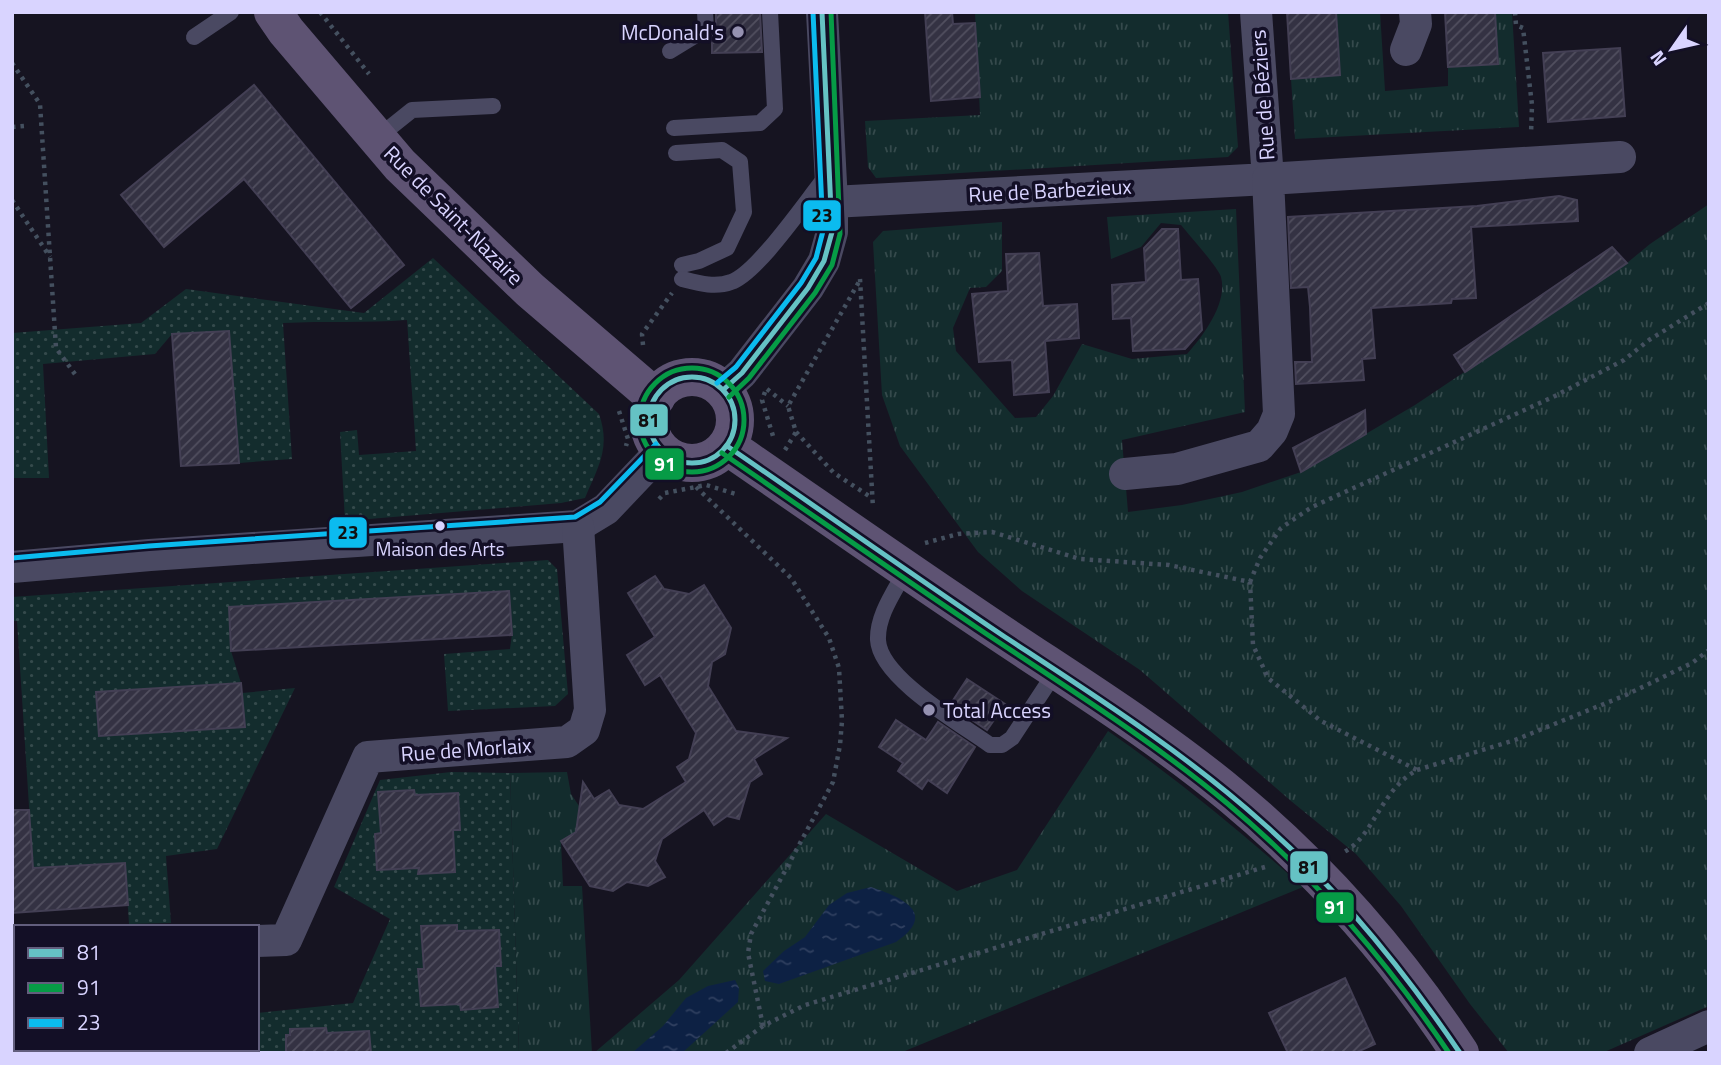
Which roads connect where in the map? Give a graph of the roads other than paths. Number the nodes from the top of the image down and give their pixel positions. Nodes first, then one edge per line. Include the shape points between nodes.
1 (231, 12) edge
2 (274, 12) edge
3 (705, 12) edge
4 (770, 12) edge
5 (822, 12) edge
6 (1256, 12) edge
7 (1415, 12) edge
8 (194, 37) dead end
9 (1406, 50) dead end
10 (670, 51) dead end
11 (493, 106) dead end
12 (674, 128) dead end
13 (377, 138) junction
14 (676, 153) dead end
15 (1620, 157) dead end
16 (1268, 179) junction
17 (832, 186) junction
18 (723, 390) junction
19 (656, 398) junction
20 (727, 446) junction
21 (662, 450) junction
22 (1125, 474) dead end
23 (578, 526) junction
24 (910, 559) junction
25 (12, 567) edge
26 (1056, 671) junction
27 (259, 941) edge
28 (1709, 1026) edge
29 (1461, 1053) edge
30 (1650, 1053) edge

1 - 8 lane
2 - 13 main road, Rue de Saint-Nazaire
3 - 10 lane via 706,29
4 - 12 lane via 775,109 761,123
5 - 17 street
6 - 16 street, Rue de Béziers
7 - 9 street via 1416,24
11 - 13 lane via 412,110
13 - 19 main road, Rue de Saint-Nazaire via 530,290
14 - 17 lane via 722,150 740,162 744,212 727,248 682,272 712,284 739,279
15 - 16 street, Rue de Barbezieux
16 - 17 street, Rue de Barbezieux
16 - 22 street, Rue de Béziers via 1279,414 1272,431 1259,446 1239,453 1177,469
17 - 18 street via 832,232 808,288 742,373
18 - 19 main road via 709,380 692,377 668,385
18 - 20 main road via 735,414
19 - 21 main road via 649,422
20 - 21 main road via 715,457 691,464
20 - 24 main road
21 - 23 street via 606,509
23 - 25 street
23 - 27 street, Rue de Morlaix via 590,710 584,730 567,742 368,757 286,940
24 - 26 main road
24 - 26 lane via 882,616 878,641 885,658 914,692 990,745 1002,745 1012,738
26 - 29 main road via 1153,735 1291,848 1375,939
28 - 30 street

